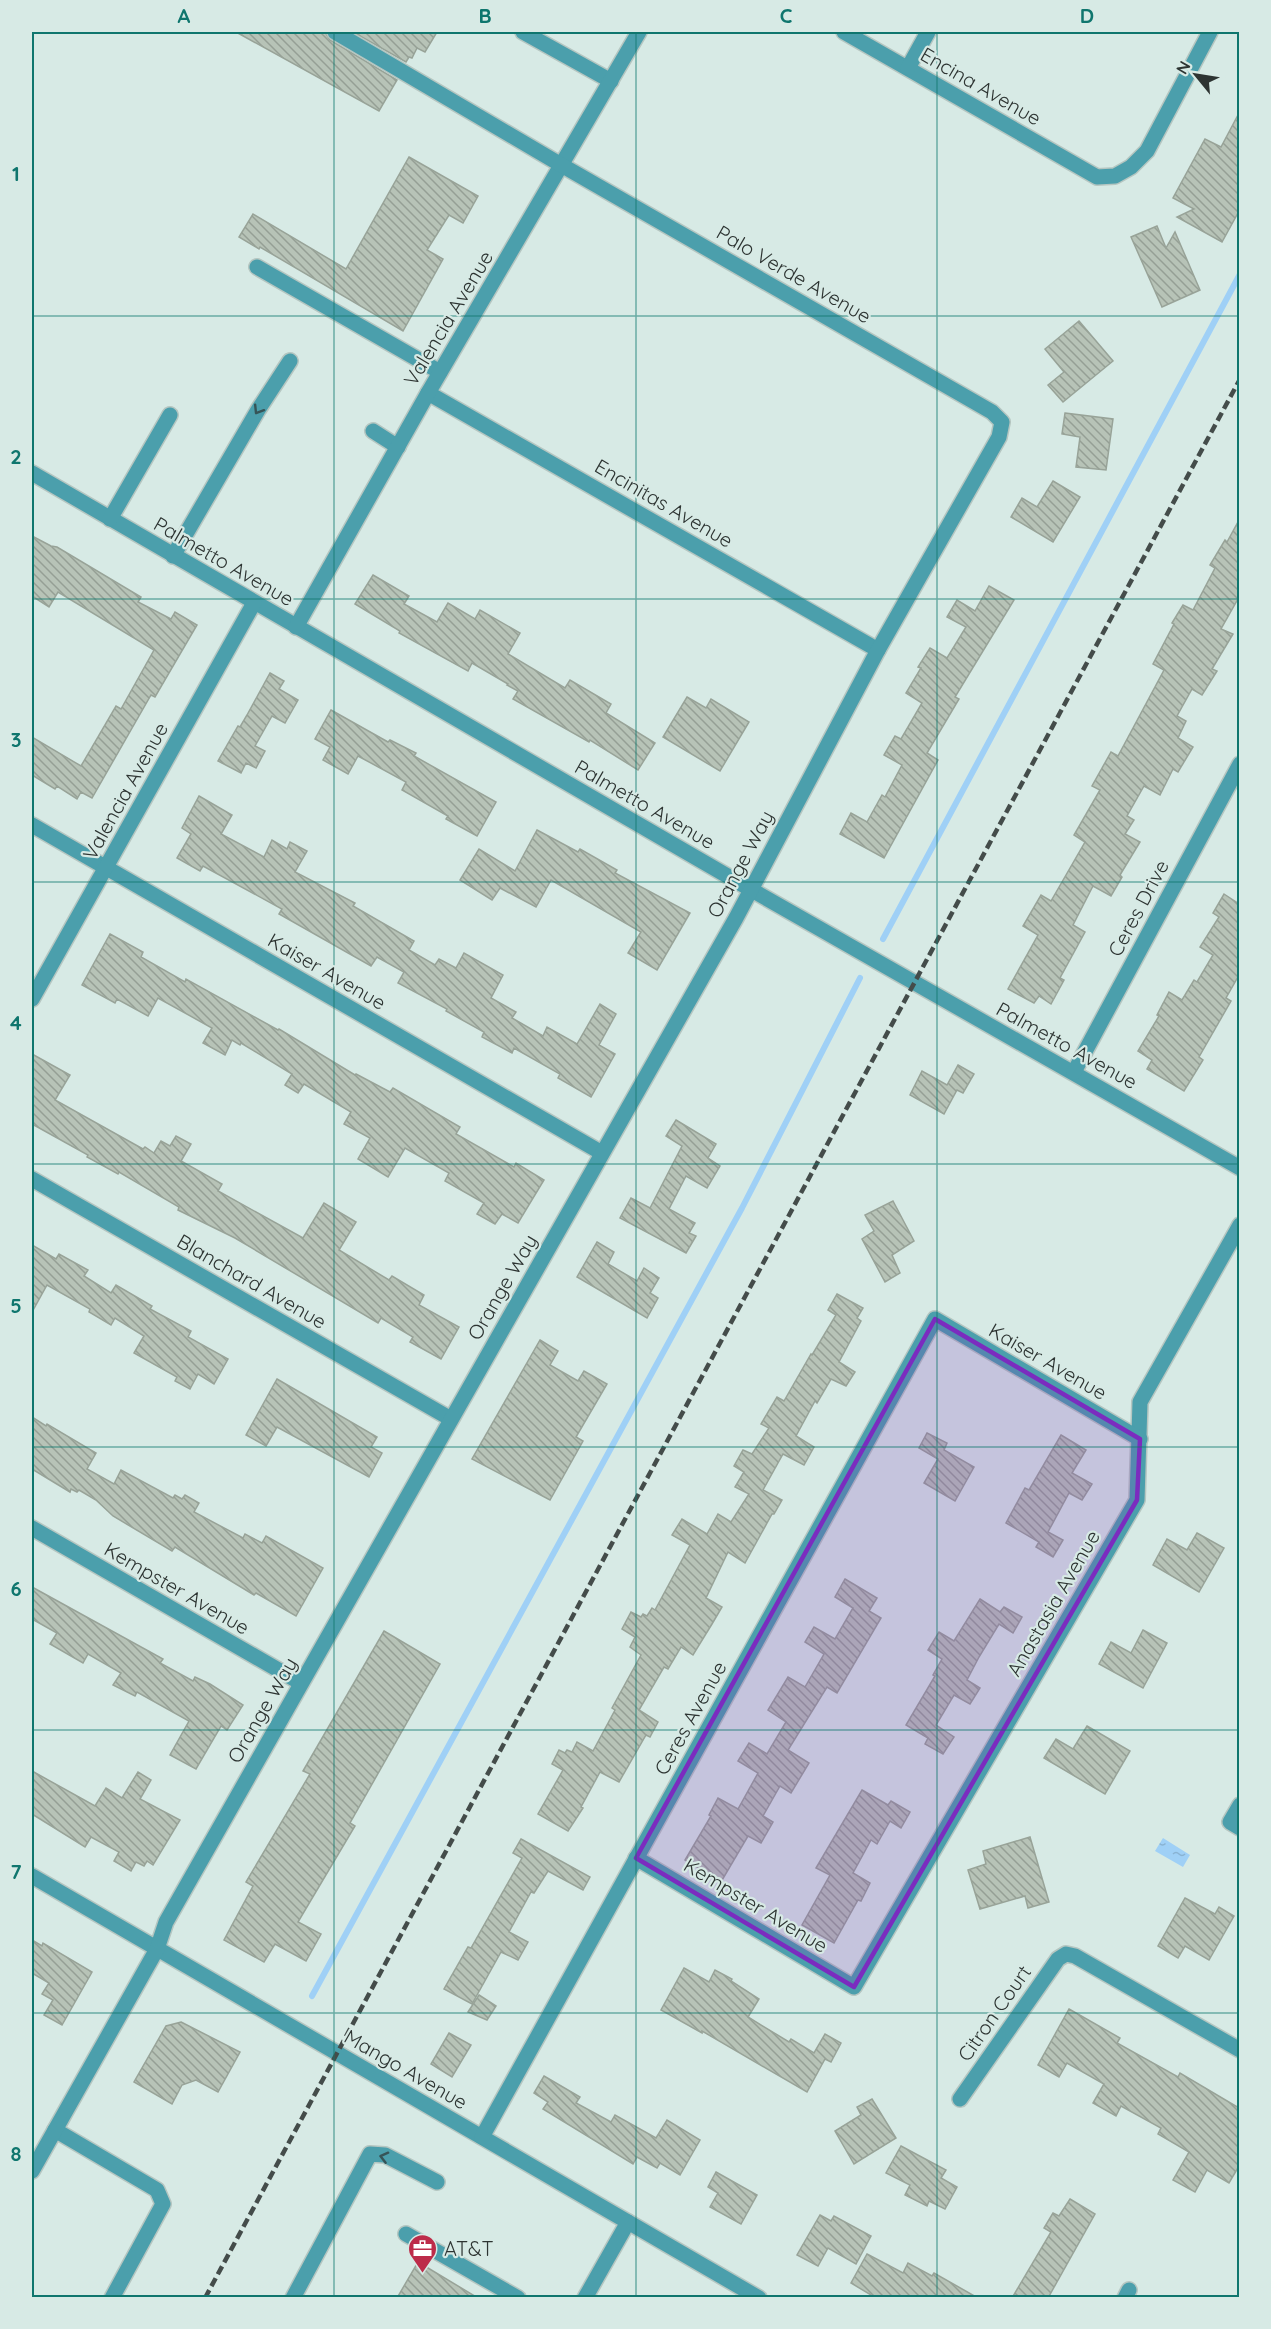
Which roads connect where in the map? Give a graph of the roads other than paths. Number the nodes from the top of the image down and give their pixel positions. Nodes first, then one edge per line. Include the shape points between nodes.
1 (335, 32) edge
2 (523, 32) edge
3 (639, 32) edge
4 (844, 32) edge
5 (928, 32) edge
6 (1210, 32) edge
7 (908, 68) junction
8 (611, 81) junction
9 (563, 166) junction
10 (257, 267) dead end
11 (290, 362) dead end
12 (440, 372) junction
13 (428, 393) junction
14 (170, 415) dead end
15 (1002, 422) joint
16 (373, 431) dead end
17 (398, 447) junction
18 (32, 473) edge
19 (110, 519) junction
20 (173, 556) junction
21 (254, 603) junction
22 (296, 627) junction
23 (878, 650) junction
24 (1239, 764) edge
25 (32, 825) edge
26 (106, 868) junction
27 (750, 889) junction
28 (32, 999) edge
29 (1074, 1072) junction
30 (602, 1153) junction
31 (1239, 1168) edge
32 (32, 1179) edge
33 (1239, 1225) edge
34 (935, 1319) joint
35 (451, 1419) junction
36 (1140, 1438) junction
37 (32, 1528) edge
38 (301, 1683) junction
39 (1239, 1805) edge
40 (1239, 1828) edge
41 (636, 1858) junction
42 (32, 1876) edge
43 (158, 1949) junction
44 (854, 1987) joint
45 (1239, 2050) edge
46 (960, 2099) dead end
47 (55, 2130) junction
48 (482, 2137) junction
49 (32, 2171) edge
50 (437, 2182) dead end
51 (628, 2222) junction
52 (406, 2234) dead end
53 (112, 2298) edge
54 (293, 2298) edge
55 (518, 2298) edge
56 (585, 2298) edge
57 (759, 2298) edge

1 - 9 street, Palo Verde Avenue
2 - 8 street
3 - 8 street, Valencia Avenue
4 - 7 street, Encina Avenue
5 - 7 street
6 - 7 street, Encina Avenue via 1147,150 1131,167 1115,176 1097,177
8 - 9 street, Valencia Avenue
9 - 12 street, Valencia Avenue
9 - 15 street, Palo Verde Avenue via 982,406
10 - 12 street
11 -> 20 street
12 - 13 street, Valencia Avenue
13 - 17 street, Valencia Avenue
13 - 23 street, Encinitas Avenue
14 - 19 street
15 - 23 street, Orange Way via 999,437
16 - 17 street
17 - 22 street, Valencia Avenue
18 - 19 street, Palmetto Avenue
19 - 20 street, Palmetto Avenue
20 - 21 street, Palmetto Avenue
21 - 22 street, Palmetto Avenue
21 - 26 street, Valencia Avenue
22 - 27 street, Palmetto Avenue
23 - 27 street, Orange Way
24 - 29 street, Ceres Drive
25 - 26 street, Kaiser Avenue
26 - 28 street, Valencia Avenue
26 - 30 street, Kaiser Avenue
27 - 29 street, Palmetto Avenue
27 - 30 street, Orange Way
29 - 31 street, Palmetto Avenue
30 - 35 street, Orange Way
32 - 35 street, Blanchard Avenue
33 - 36 street, Anastasia Avenue via 1140,1402
34 - 36 street, Kaiser Avenue
34 - 41 street, Ceres Avenue
35 - 38 street, Orange Way
36 - 44 street, Anastasia Avenue via 1137,1500
37 - 38 street, Kempster Avenue
38 - 43 street, Orange Way via 166,1922
39 - 40 street via 1230,1822
41 - 44 street, Kempster Avenue
41 - 48 street, Ceres Avenue
42 - 43 street, Mango Avenue
43 - 47 street, Orange Way
43 - 48 street, Mango Avenue
45 - 46 street, Citron Court via 1066,1954 1058,1959
47 - 49 street, Orange Way
47 - 53 street via 157,2190 163,2204
48 - 51 street, Mango Avenue
50 -> 54 street via 385,2155 370,2154
51 - 56 street
51 - 57 street, Mango Avenue
52 - 55 street

